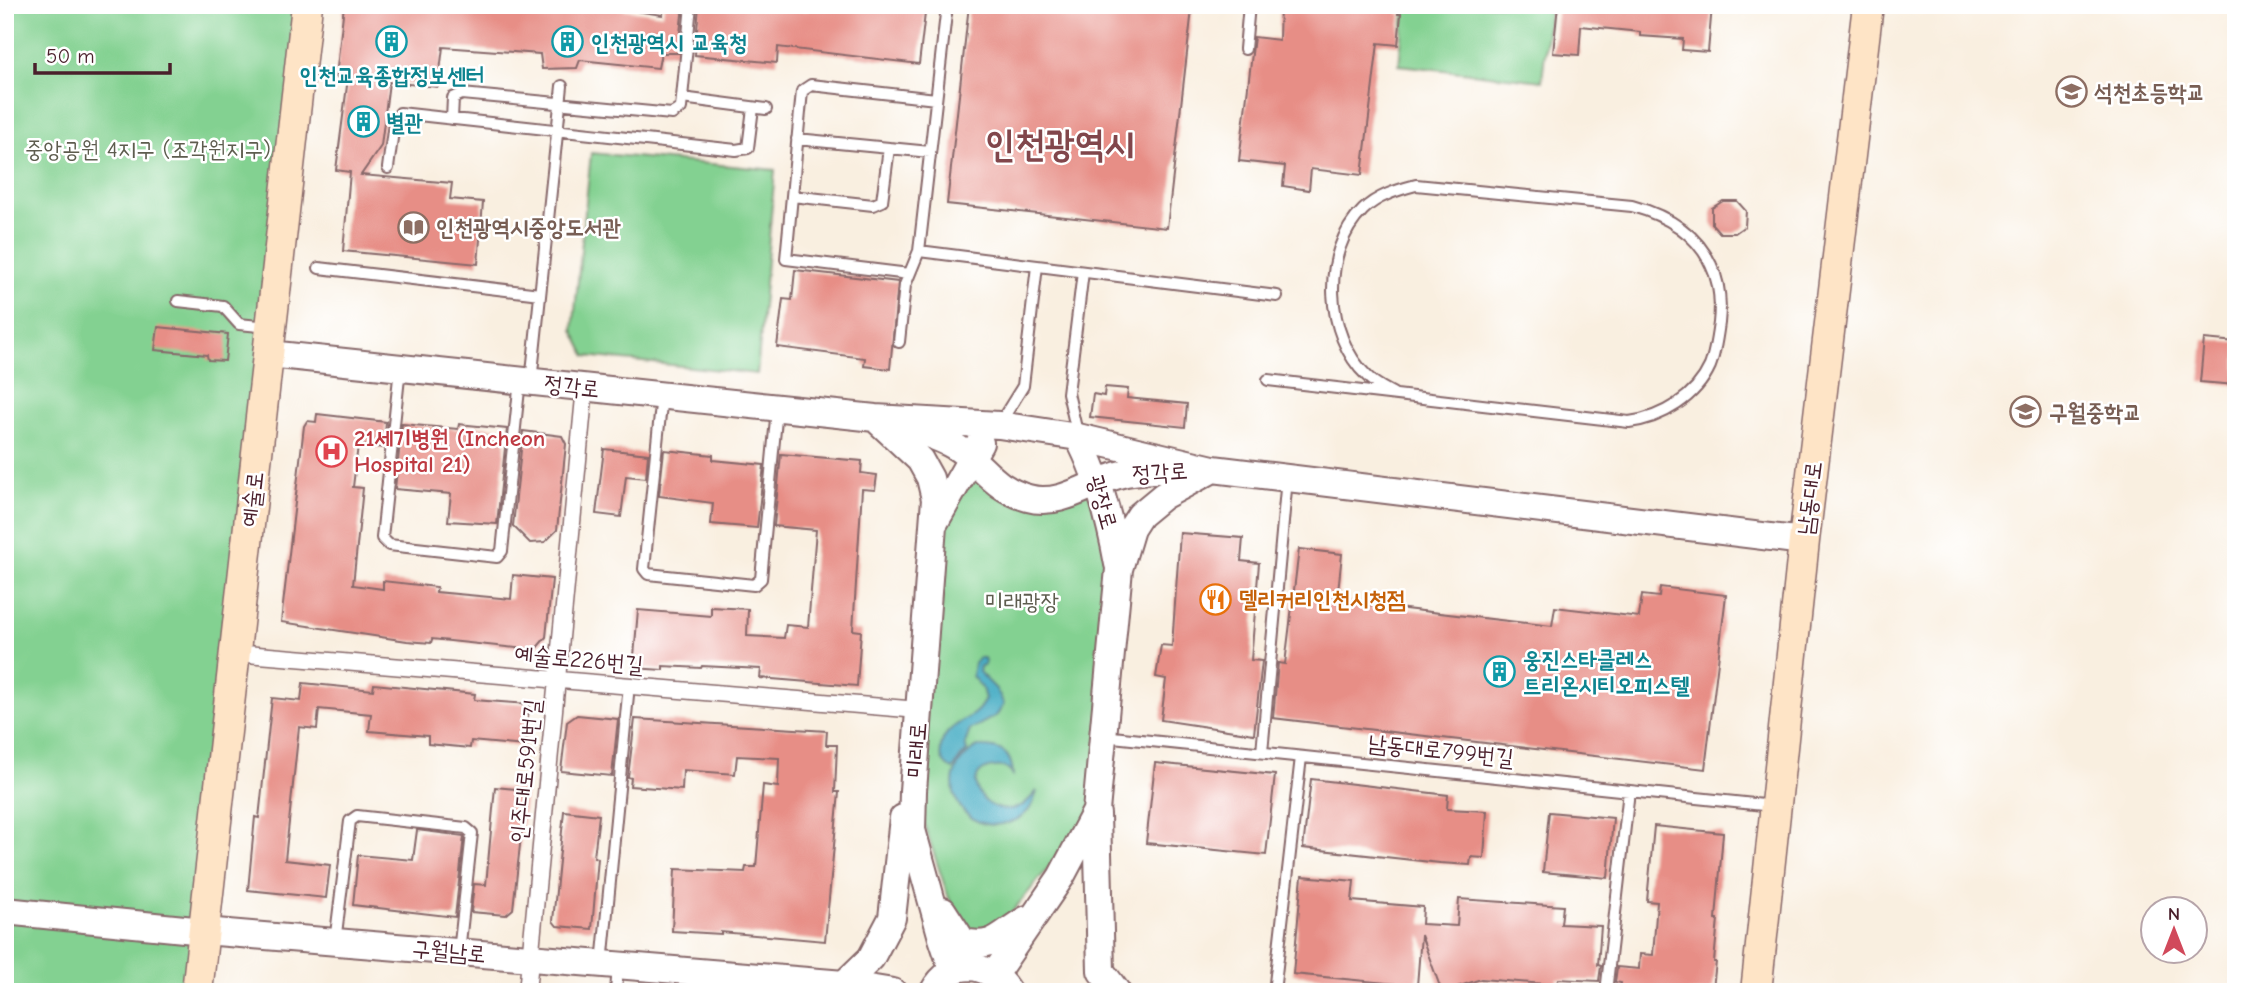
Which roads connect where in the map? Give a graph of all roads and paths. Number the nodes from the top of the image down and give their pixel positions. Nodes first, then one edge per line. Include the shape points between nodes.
1 (307, 5) edge
2 (691, 5) edge
3 (947, 5) edge
4 (1249, 5) edge
5 (1868, 5) edge
6 (1245, 49) dead end
7 (562, 86) dead end
8 (682, 98) junction
9 (936, 99) junction
10 (560, 103) junction
11 (753, 108) junction
12 (766, 109) dead end
13 (452, 119) junction
14 (557, 130) junction
15 (797, 139) junction
16 (889, 148) junction
17 (930, 152) junction
18 (388, 169) dead end
19 (792, 196) junction
20 (919, 251) junction
21 (1037, 266) junction
22 (319, 268) dead end
23 (1083, 272) junction
24 (909, 274) junction
25 (540, 294) junction
26 (1277, 296) dead end
27 (178, 301) dead end
28 (270, 341) junction
29 (899, 342) dead end
30 (400, 368) junction
31 (1268, 380) dead end
32 (525, 381) junction
33 (585, 387) junction
34 (1394, 394) junction
35 (662, 395) junction
36 (777, 408) junction
37 (875, 418) junction
38 (999, 425) junction
39 (1078, 437) junction
40 (971, 458) junction
41 (1213, 469) junction
42 (1287, 478) junction
43 (1098, 482) junction
44 (934, 523) junction
45 (1804, 541) junction
46 (1119, 569) junction
47 (235, 653) junction
48 (557, 680) junction
49 (628, 695) dead end
50 (919, 710) junction
51 (1102, 736) junction
52 (1262, 752) junction
53 (1301, 757) junction
54 (913, 791) junction
55 (1629, 791) junction
56 (1776, 807) junction
57 (1096, 811) junction
58 (930, 894) junction
59 (5, 911) edge
60 (1037, 913) junction
61 (204, 931) junction
62 (335, 942) junction
63 (459, 952) junction
64 (530, 958) junction
65 (610, 964) junction
66 (953, 971) junction
67 (1001, 983) edge
68 (844, 984) junction
69 (783, 985) edge
70 (197, 992) edge
71 (527, 992) edge
72 (616, 992) edge
73 (893, 992) edge
74 (933, 992) edge
75 (1117, 992) edge
76 (1274, 992) edge
77 (1606, 992) edge
78 (1756, 992) edge

1 - 28 main road, 예술로
2 - 8 lane
3 - 9 lane
4 - 6 lane
5 - 45 main road, 남동대로
7 - 10 lane
8 - 10 lane via 681,108 672,114
8 - 11 lane
9 - 15 lane via 811,85 802,91
9 - 17 lane
10 - 13 lane via 462,94 453,98
10 - 14 lane
11 - 12 lane
11 - 14 lane via 748,148 736,150
13 - 14 lane
13 - 18 lane via 400,113 394,122
14 - 25 lane
15 - 16 lane
15 - 19 lane
16 - 17 lane
16 - 19 lane via 882,201 873,205
17 - 20 lane
19 - 24 lane via 786,259
20 - 21 lane
20 - 24 lane
21 - 23 lane
21 - 38 lane via 1023,386
22 - 25 lane
23 - 26 lane
23 - 39 lane via 1068,393
24 - 29 lane
25 - 32 lane
27 - 28 lane via 223,306 239,324
28 - 30 street, 정각로
28 - 47 main road, 예술로
30 - 32 street, 정각로
30 - 32 lane via 382,538 389,545 483,556 497,557 502,551
31 - 34 lane
32 - 33 street, 정각로
33 - 35 street, 정각로
33 - 48 street, 인주대로591번길
34 - 34 lane via 1629,422 1666,411 1685,398 1710,365 1721,306 1712,266 1676,223 1653,211 1416,185 1400,189 1363,210 1350,227 1338,253 1334,285 1335,315 1352,359 1368,378
35 - 36 street, 정각로
35 - 36 lane via 644,569 661,576 754,585 761,579
36 - 37 street, 정각로
37 - 38 street, 정각로
37 - 40 street, 정각로 via 956,446
37 - 44 street, 미래로 via 920,460 935,499
38 - 39 street, 정각로
38 - 40 street via 979,443
39 - 41 street, 정각로
39 - 43 street, 광장로
40 - 43 street, 정각로 via 989,478 1030,499 1053,499
40 - 44 street
41 - 42 street
41 - 43 street, 정각로 via 1125,473
41 - 46 street via 1163,496 1140,515
42 - 45 street
42 - 52 lane
43 - 46 street, 광장로
44 - 50 street, 미래로
45 - 56 main road, 남동대로
46 - 51 street
47 - 48 street, 예술로226번길
47 - 61 main road, 예술로
48 - 50 street, 예술로226번길
48 - 64 street, 인주대로591번길
49 - 65 lane
50 - 54 street, 미래로
51 - 52 lane, 남동대로799번길
51 - 57 street
52 - 53 lane, 남동대로799번길
53 - 55 lane, 남동대로799번길
53 - 76 lane
54 - 58 street, 미래로 via 912,830
54 - 68 street via 904,807 892,918 871,958
55 - 56 lane, 남동대로799번길
55 - 77 lane
56 - 78 main road, 남동대로
57 - 60 street
57 - 75 street via 1101,971
58 - 60 street via 963,942 979,945 990,944
58 - 66 street, 미래로
59 - 61 street, 구월남로
60 - 67 street
61 - 62 street, 구월남로
61 - 70 main road, 예술로
62 - 63 street, 구월남로
62 - 63 lane via 350,821 357,816 467,828 471,833
63 - 64 street, 구월남로
64 - 65 street, 구월남로
64 - 71 street, 인주대로591번길
65 - 69 street, 구월남로
65 - 72 lane
66 - 67 street via 974,967
66 - 74 street
68 - 69 street, 구월남로
68 - 73 street, 구월남로

